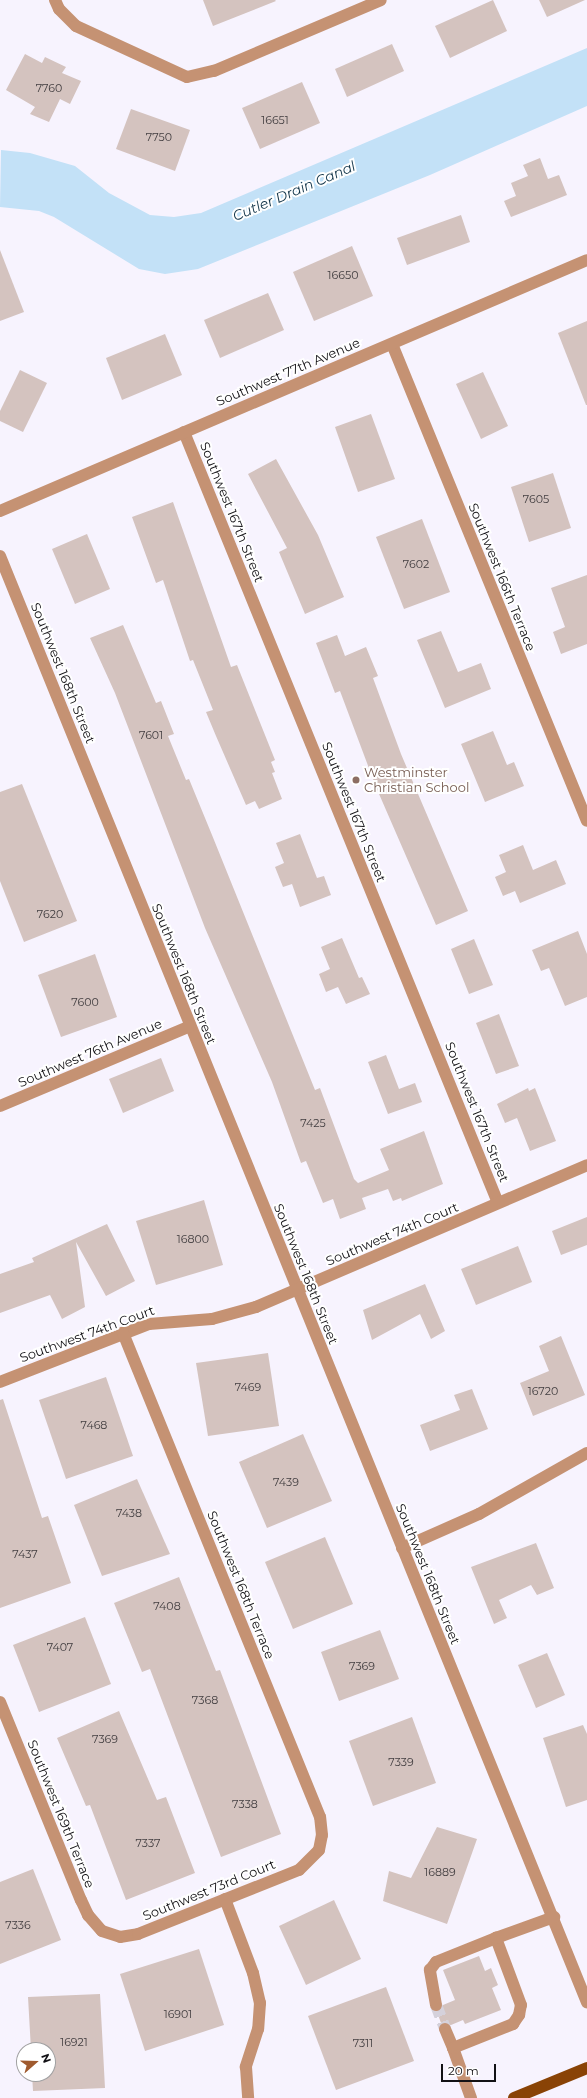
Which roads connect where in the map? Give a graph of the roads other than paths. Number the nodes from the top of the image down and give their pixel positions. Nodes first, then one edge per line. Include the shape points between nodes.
1 (55, 0) edge
2 (381, 0) edge
3 (587, 260) edge
4 (392, 344) junction
5 (184, 432) junction
6 (0, 511) edge
7 (0, 556) edge
8 (587, 821) edge
9 (190, 1026) junction
10 (0, 1106) edge
11 (587, 1165) edge
12 (498, 1203) junction
13 (298, 1290) junction
14 (123, 1333) junction
15 (0, 1382) edge
16 (587, 1453) edge
17 (402, 1548) junction
18 (0, 1702) edge
19 (318, 1850) joint
20 (225, 1898) junction
21 (554, 1918) junction
22 (102, 1932) joint
23 (496, 1938) junction
24 (587, 2002) edge
25 (436, 2005) tunnel mouth
26 (445, 2029) tunnel mouth
27 (452, 2048) junction
28 (587, 2068) edge
29 (248, 2098) edge
30 (471, 2098) edge
31 (514, 2098) edge

1 - 2 street via 63,14 76,26 172,72 195,76 214,71
3 - 4 street, Southwest 77th Avenue
4 - 5 street, Southwest 77th Avenue
4 - 8 street, Southwest 166th Terrace
5 - 6 street, Southwest 77th Avenue
5 - 12 street, Southwest 167th Street
7 - 9 street, Southwest 168th Street
9 - 10 street, Southwest 76th Avenue
9 - 13 street, Southwest 168th Street
11 - 12 street, Southwest 74th Court
12 - 13 street, Southwest 74th Court
13 - 14 street, Southwest 74th Court via 236,1314 212,1319 162,1321
13 - 17 street, Southwest 168th Street
14 - 15 street, Southwest 74th Court
14 - 19 street, Southwest 168th Terrace via 320,1817 322,1835
16 - 17 street via 479,1514
17 - 21 street, Southwest 168th Street
18 - 22 street, Southwest 169th Terrace via 81,1900 88,1915
19 - 20 street, Southwest 73rd Court via 299,1870
20 - 22 street, Southwest 73rd Court via 129,1936 120,1937
20 - 29 street via 253,1973 260,2003 258,2029 246,2067
21 - 23 street
21 - 24 street, Southwest 168th Street
23 - 25 street via 436,1962 430,1970
23 - 27 street via 521,2005 520,2015 513,2024
26 - 27 street
27 - 30 street
28 - 31 main road

